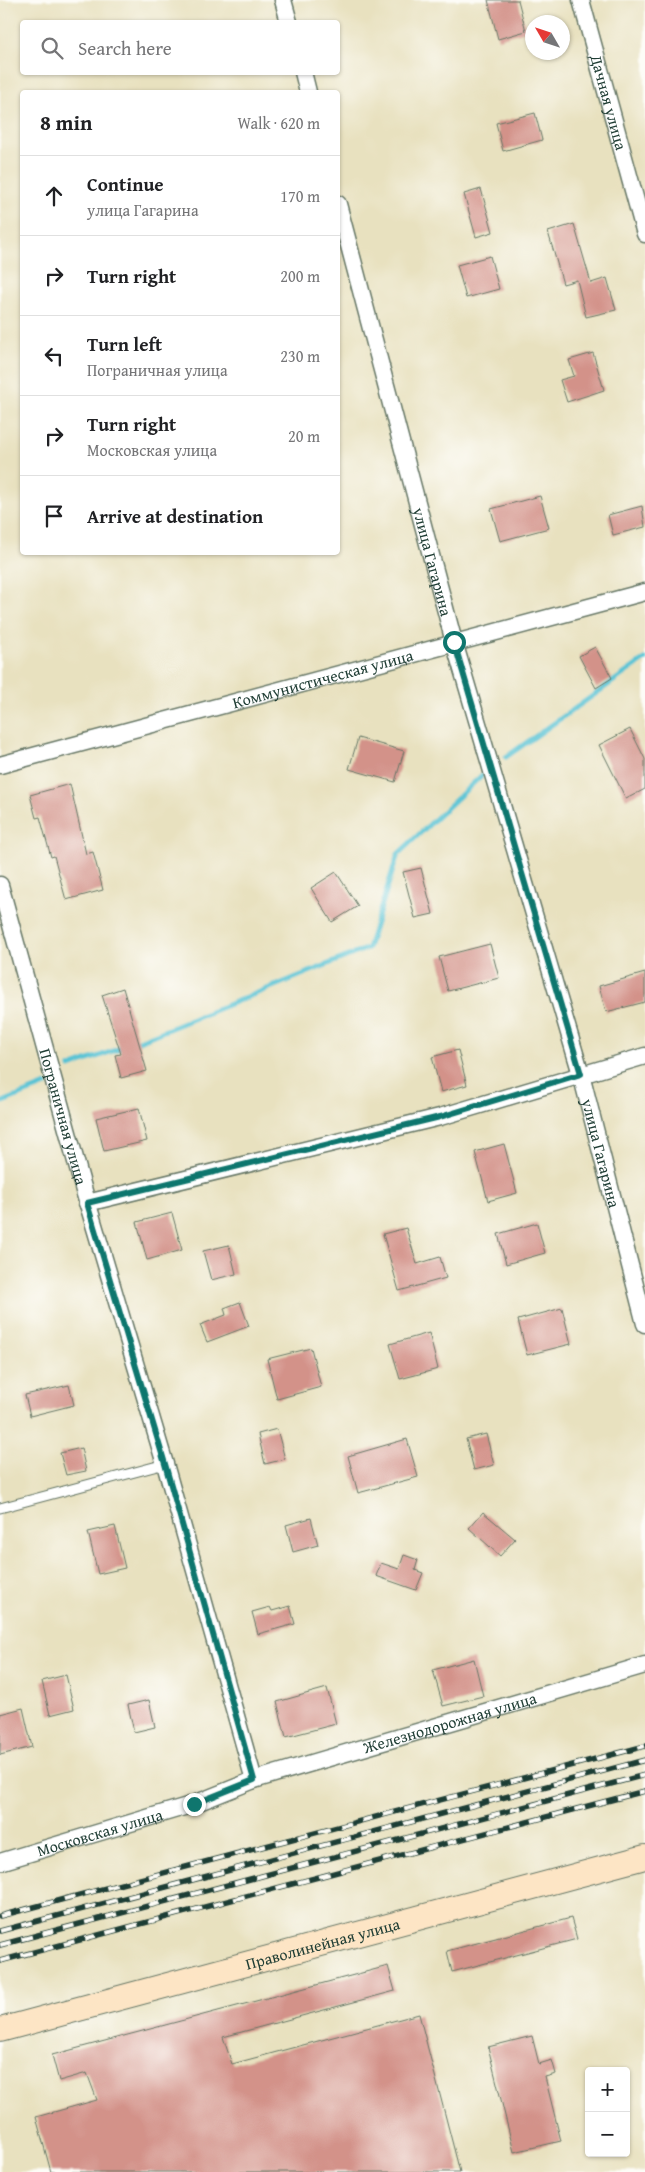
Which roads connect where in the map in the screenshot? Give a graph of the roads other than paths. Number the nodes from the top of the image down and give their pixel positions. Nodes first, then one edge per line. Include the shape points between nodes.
1 (283, 0) edge
2 (581, 0) edge
3 (288, 20) edge
4 (303, 75) edge
5 (307, 90) edge
6 (340, 212) edge
7 (645, 234) edge
8 (645, 592) edge
9 (454, 642) junction
10 (0, 765) edge
11 (0, 885) edge
12 (645, 1056) edge
13 (581, 1074) junction
14 (87, 1203) junction
15 (645, 1324) edge
16 (165, 1464) junction
17 (0, 1508) edge
18 (645, 1665) edge
19 (254, 1780) junction
20 (645, 1857) edge
21 (0, 1862) edge
22 (0, 2030) edge

1 - 3 street
2 - 7 street, Дачная улица
4 - 5 street
6 - 9 street, улица Гагарина
8 - 9 street, Коммунистическая улица
9 - 10 street, Коммунистическая улица
9 - 13 street, улица Гагарина
11 - 14 street, Пограничная улица
12 - 13 street
13 - 14 street via 440,1117
13 - 15 street, улица Гагарина
14 - 16 street, Пограничная улица
16 - 17 lane
16 - 19 street, Пограничная улица
18 - 19 street, Железнодорожная улица
19 - 21 street, Московская улица via 194,1804
20 - 22 main road, Праволинейная улица

